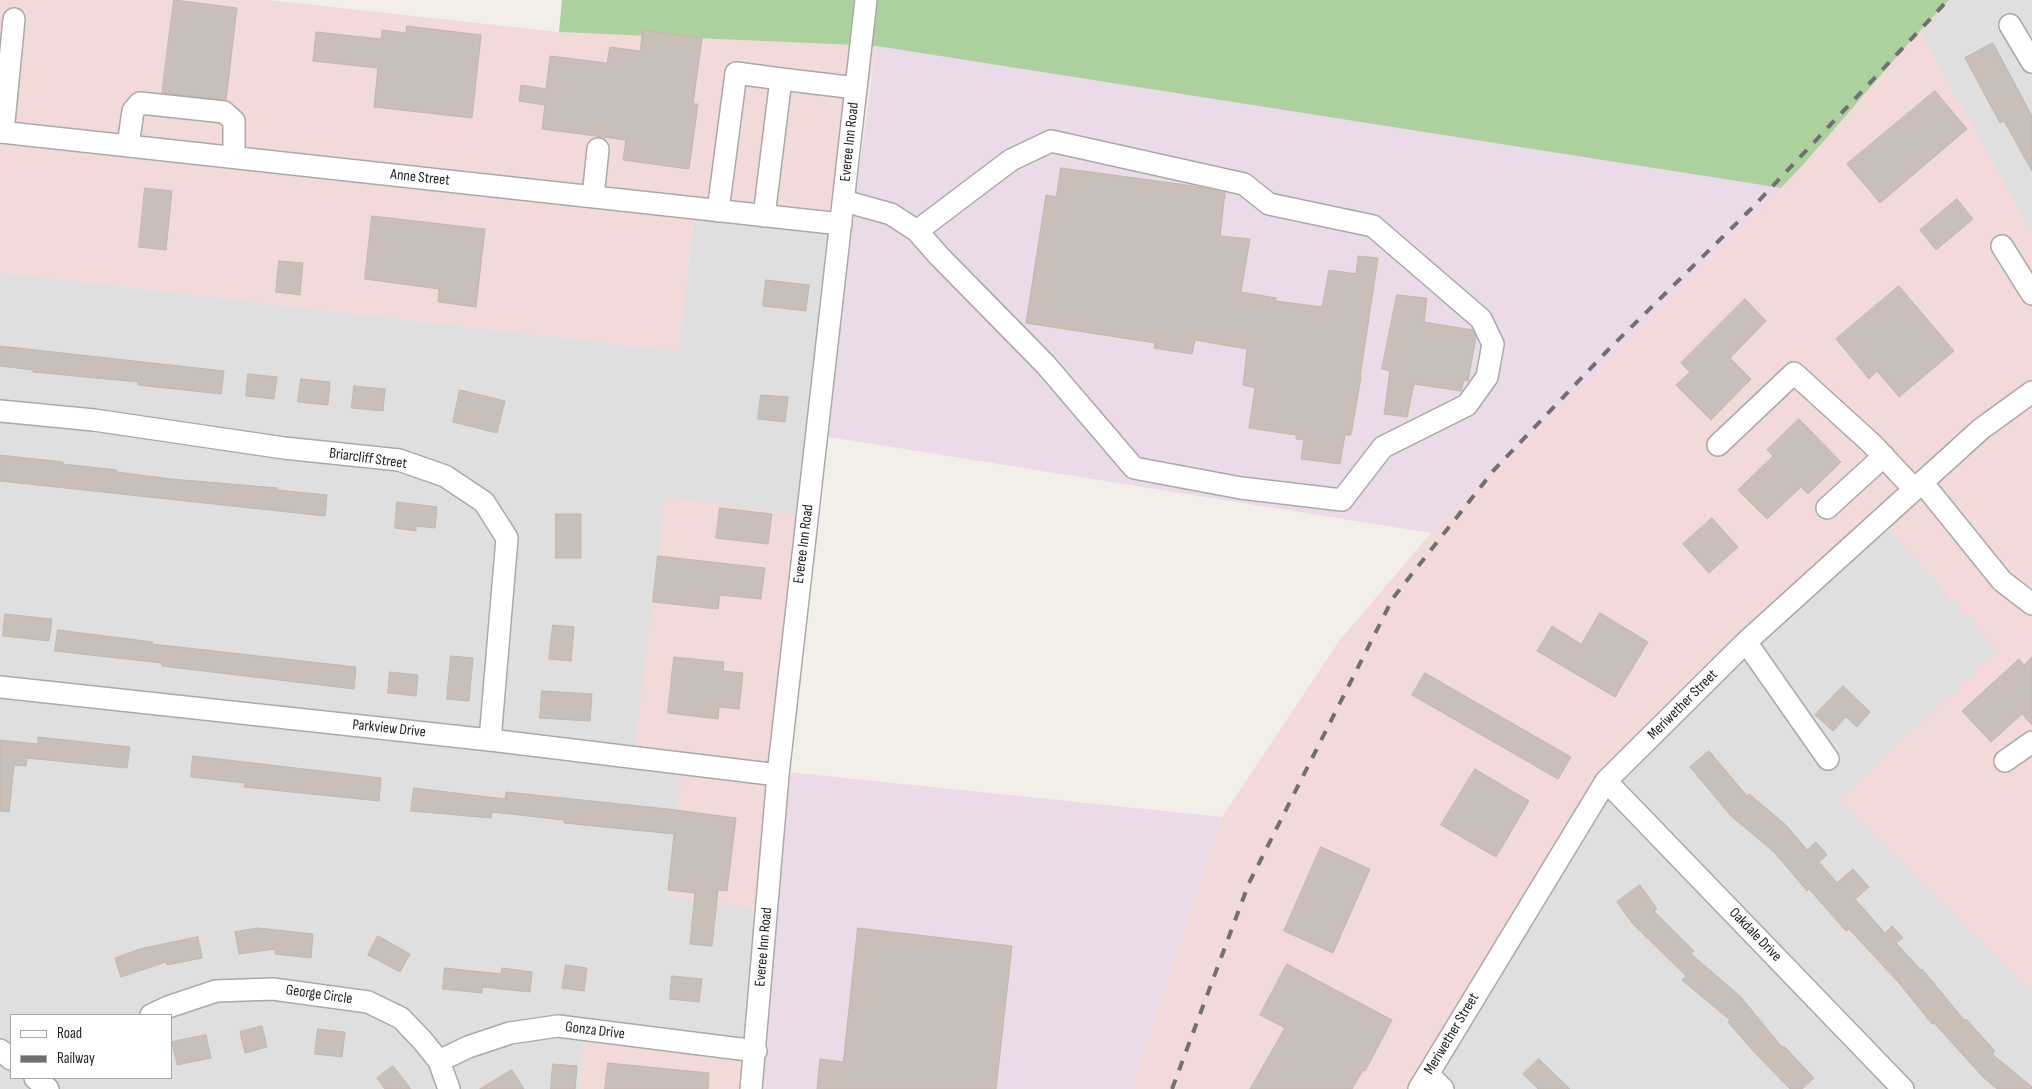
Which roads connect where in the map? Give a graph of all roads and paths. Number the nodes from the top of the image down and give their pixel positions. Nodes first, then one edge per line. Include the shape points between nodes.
1 (866, 0) edge
2 (14, 18) dead end
3 (2010, 25) dead end
4 (2032, 62) edge
5 (781, 79) junction
6 (856, 88) junction
7 (1, 132) edge
8 (128, 146) junction
9 (598, 149) dead end
10 (234, 157) junction
11 (593, 197) junction
12 (844, 200) junction
13 (718, 210) junction
14 (764, 216) junction
15 (841, 224) junction
16 (917, 231) junction
17 (2002, 246) dead end
18 (2032, 294) edge
19 (2032, 392) edge
20 (0, 411) edge
21 (1718, 445) dead end
22 (1884, 456) junction
23 (1918, 485) junction
24 (1827, 508) dead end
25 (2032, 604) edge
26 (1746, 642) junction
27 (0, 687) edge
28 (490, 740) junction
29 (2032, 742) edge
30 (1828, 759) dead end
31 (2005, 761) dead end
32 (778, 775) junction
33 (1606, 781) junction
34 (153, 1014) edge
35 (0, 1050) edge
36 (756, 1051) junction
37 (10, 1058) edge
38 (439, 1061) junction
39 (1423, 1081) edge
40 (449, 1089) edge
41 (752, 1089) edge
42 (1442, 1089) edge
43 (1903, 1089) edge

1 - 6 street, Everee Inn Road
2 - 7 street
3 - 4 street
5 - 6 street
5 - 13 street via 736,73
5 - 14 street
6 - 12 street, Everee Inn Road
7 - 8 street, Anne Street
8 - 10 street, Anne Street
8 - 10 street via 134,111 140,103 224,112 234,121
9 - 11 street
10 - 11 street, Anne Street
11 - 13 street, Anne Street
12 - 15 street, Everee Inn Road
12 - 16 street via 891,214
13 - 14 street, Anne Street
14 - 15 street, Anne Street
15 - 32 street, Everee Inn Road
16 - 16 street via 1046,365 1134,468 1241,488 1342,500 1383,447 1467,405 1487,377 1493,344 1481,319 1373,226 1268,204 1244,184 1051,141 1012,160
17 - 18 street
19 - 23 street, Meriwether Street via 1981,429
20 - 28 street, Briarcliff Street via 94,420 284,448 398,460 445,476 484,502 507,538
21 - 22 street via 1794,373
22 - 23 street
22 - 24 street
23 - 25 street via 2002,582
23 - 26 street, Meriwether Street
26 - 30 street
26 - 33 street, Meriwether Street
27 - 28 street, Parkview Drive
28 - 32 street, Parkview Drive
29 - 31 street
32 - 36 street, Everee Inn Road
33 - 39 street, Meriwether Street
33 - 43 street, Oakdale Drive
34 - 38 street, George Circle via 216,991 273,989 368,1002 401,1018
35 - 37 street
36 - 38 street, Gonza Drive via 558,1026 510,1033
36 - 41 street, Everee Inn Road
38 - 40 street, George Circle
39 - 42 street

